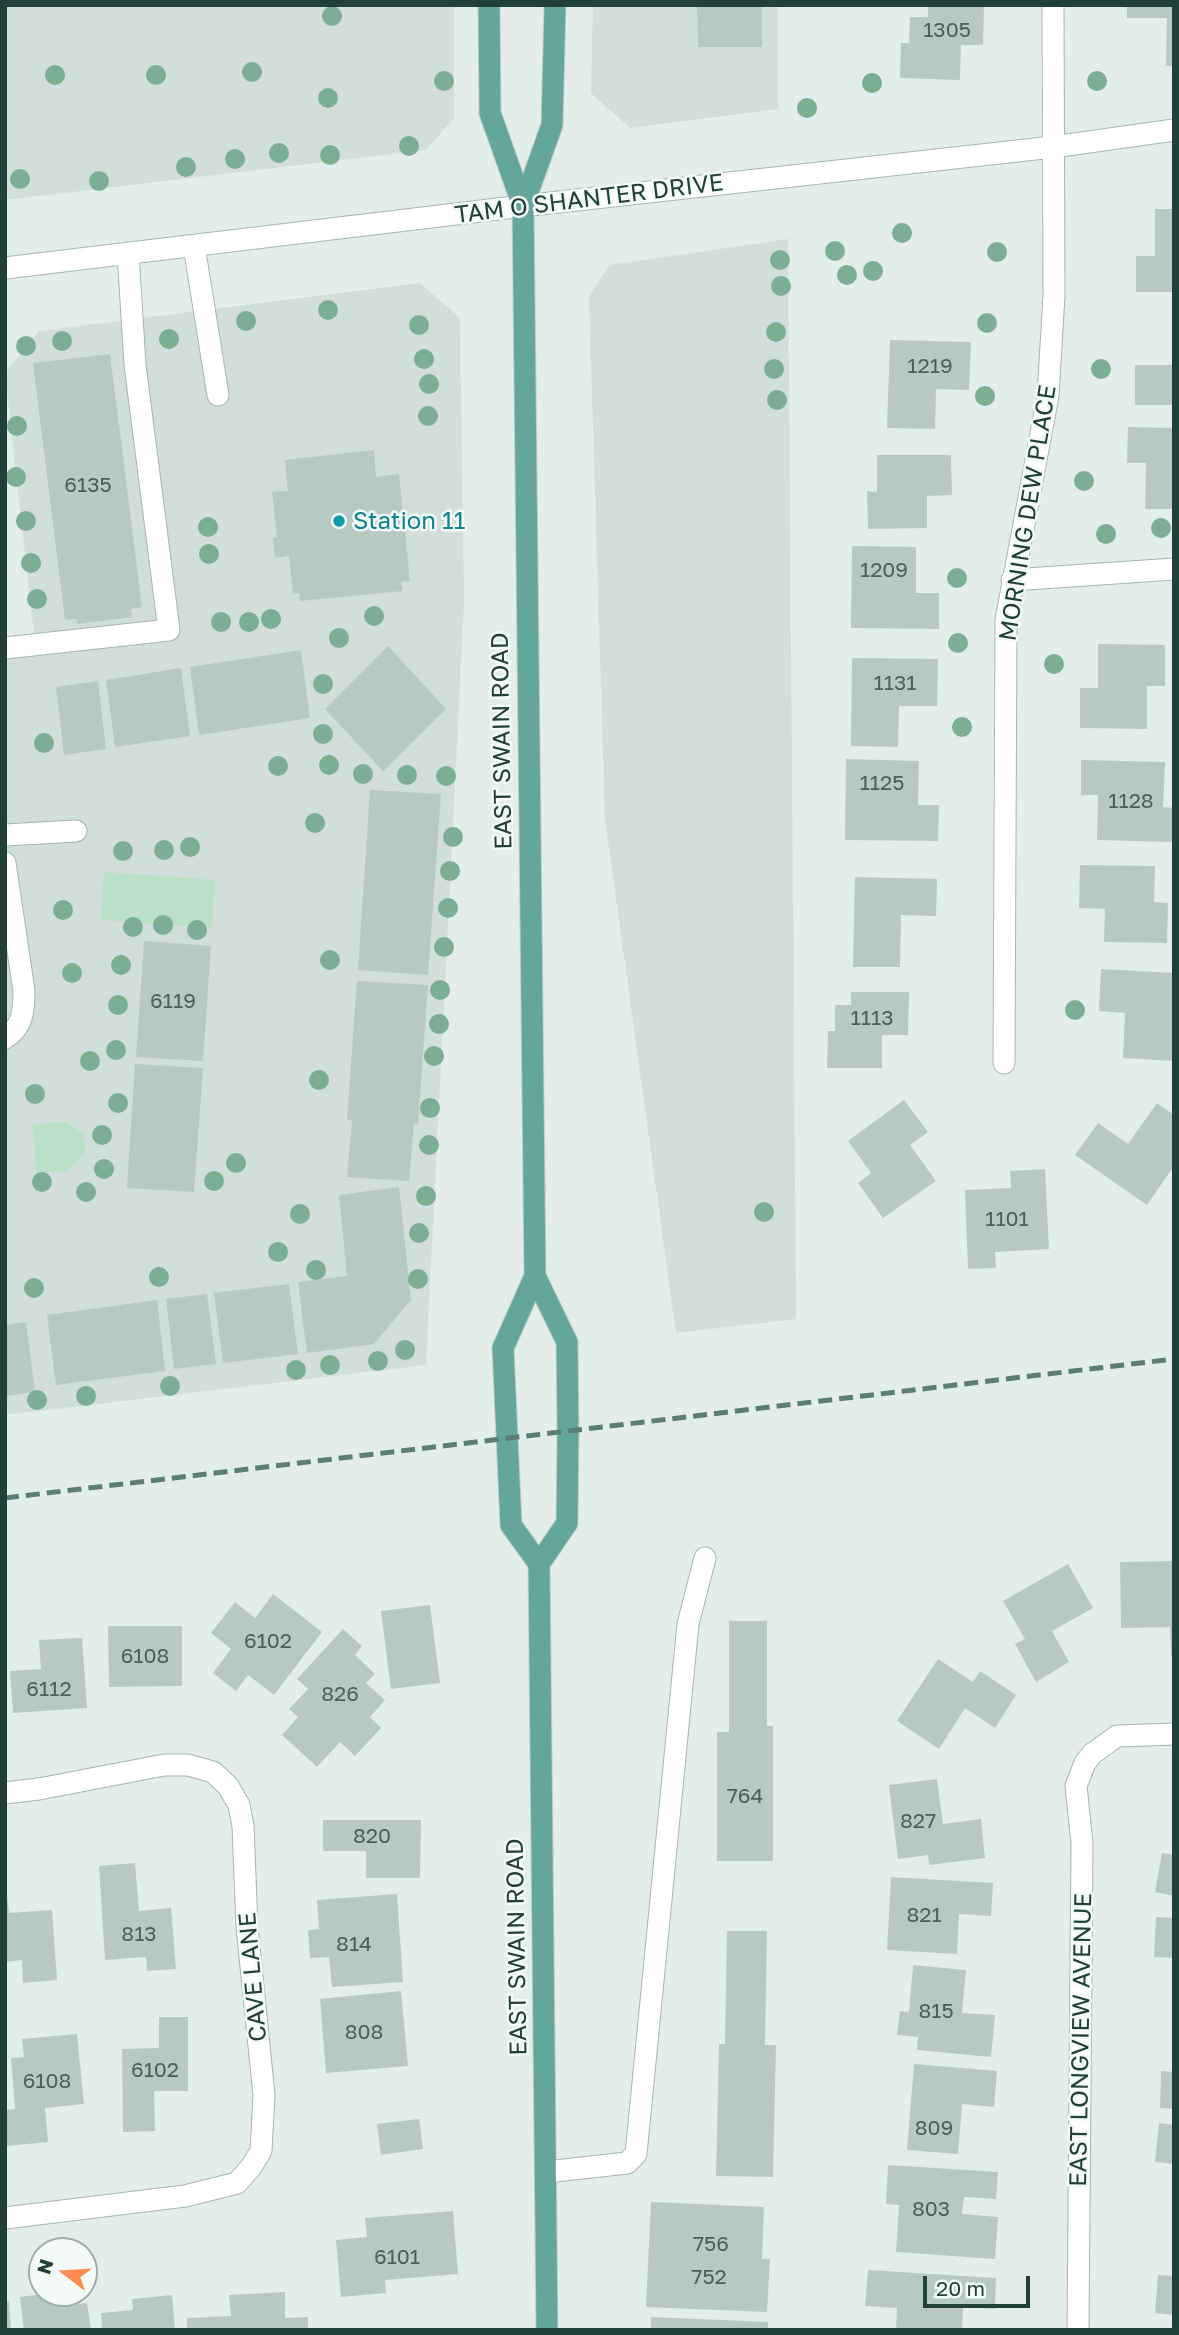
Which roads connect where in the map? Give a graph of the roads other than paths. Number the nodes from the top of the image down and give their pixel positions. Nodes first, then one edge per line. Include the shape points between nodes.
1 (489, 5) edge
2 (555, 5) edge
3 (1054, 5) edge
4 (1174, 130) edge
5 (1053, 146) junction
6 (523, 206) junction
7 (194, 246) junction
8 (128, 254) junction
9 (5, 268) edge
10 (218, 395) dead end
11 (1174, 569) edge
12 (1012, 580) junction
13 (5, 649) edge
14 (76, 831) dead end
15 (5, 835) edge
16 (5, 863) edge
17 (5, 1038) edge
18 (1004, 1063) dead end
19 (535, 1276) junction
20 (705, 1558) dead end
21 (538, 1564) junction
22 (1174, 1734) edge
23 (5, 1793) edge
24 (546, 2172) junction
25 (5, 2218) edge
26 (547, 2330) edge
27 (1078, 2330) edge

1 - 6 main road, EAST SWAIN ROAD via 490,113
2 - 6 main road, EAST SWAIN ROAD via 552,125
3 - 5 street, MORNING DEW PLACE
4 - 5 street, TAM O SHANTER DRIVE
5 - 6 street, TAM O SHANTER DRIVE
5 - 12 street, MORNING DEW PLACE via 1054,295 1048,396
6 - 7 street, TAM O SHANTER DRIVE
6 - 19 main road, EAST SWAIN ROAD
7 - 8 street, TAM O SHANTER DRIVE
7 - 10 street
8 - 9 street, TAM O SHANTER DRIVE
8 - 13 street via 135,365 169,630
11 - 12 street
12 - 18 street, MORNING DEW PLACE via 1006,620
14 - 15 street
16 - 17 street via 24,991 20,1024
19 - 21 main road, EAST SWAIN ROAD via 503,1348 511,1525
19 - 21 main road, EAST SWAIN ROAD via 567,1342 568,1432 567,1523
20 - 24 street via 688,1625 636,2154 627,2163
21 - 24 main road, EAST SWAIN ROAD
22 - 27 street, EAST LONGVIEW AVENUE via 1117,1736 1092,1754 1076,1786 1082,1843
23 - 25 street, CAVE LANE via 164,1765 213,1772 228,1786 239,1805 243,1826 247,1927 264,2095 261,2151 237,2183 186,2196
24 - 26 main road, EAST SWAIN ROAD

